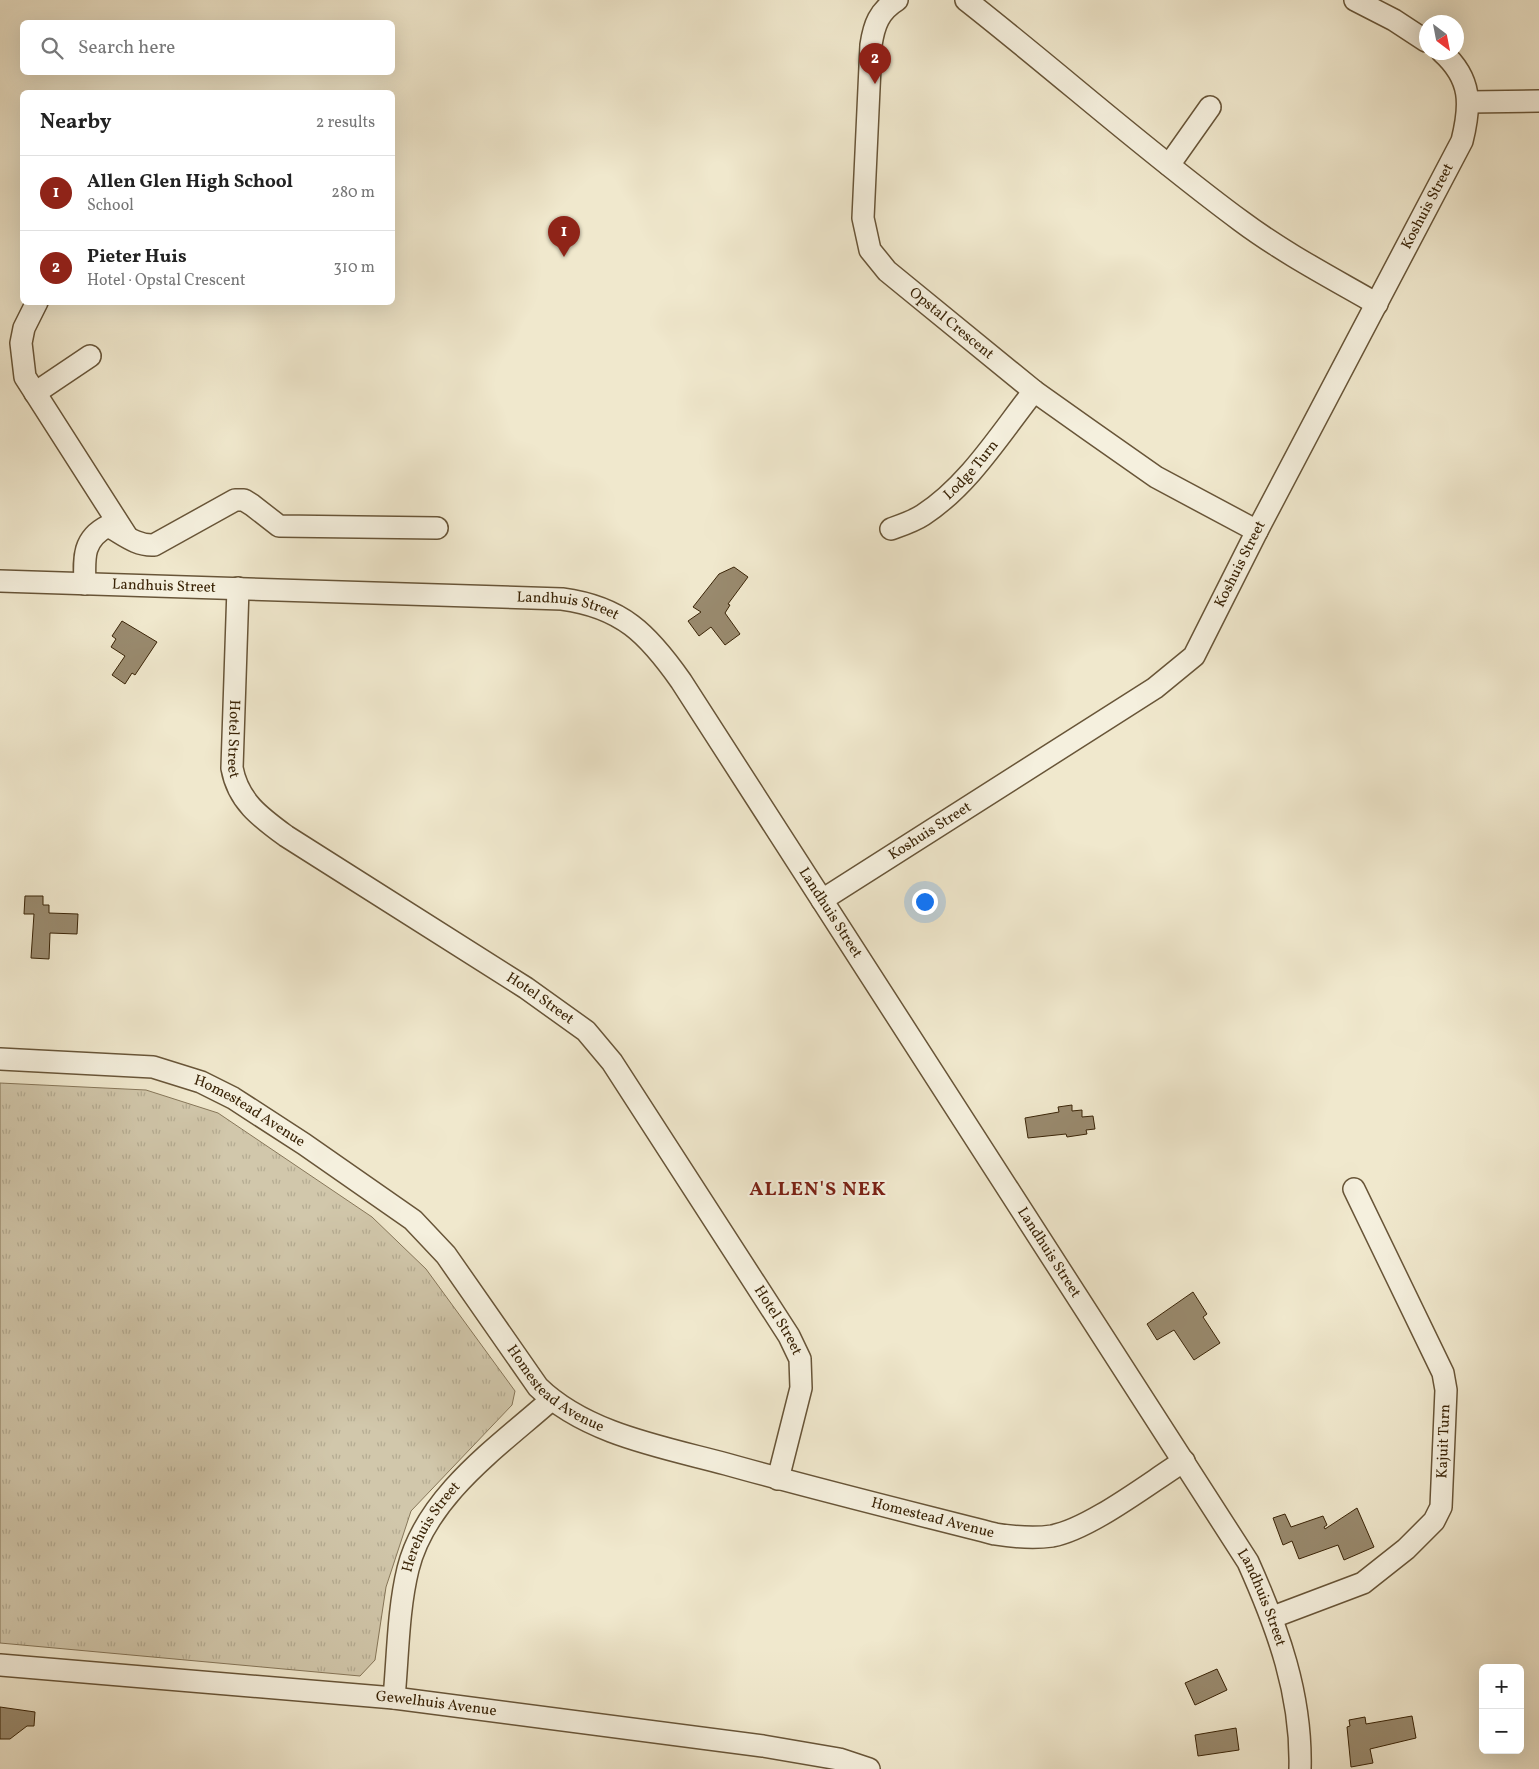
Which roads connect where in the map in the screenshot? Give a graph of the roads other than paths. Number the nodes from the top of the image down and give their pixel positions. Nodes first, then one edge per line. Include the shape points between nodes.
1 (897, 0) edge
2 (966, 0) edge
3 (1355, 0) edge
4 (1419, 36) edge
5 (1449, 60) edge
6 (1539, 100) edge
7 (1469, 102) junction
8 (1210, 107) dead end
9 (1169, 165) junction
10 (1377, 304) junction
11 (36, 305) edge
12 (90, 356) dead end
13 (1034, 391) junction
14 (35, 393) junction
15 (437, 528) dead end
16 (891, 529) dead end
17 (1257, 531) junction
18 (127, 537) junction
19 (0, 581) edge
20 (85, 584) junction
21 (238, 588) junction
22 (822, 900) junction
23 (0, 1059) edge
24 (1354, 1189) dead end
25 (551, 1400) junction
26 (1184, 1461) junction
27 (778, 1479) junction
28 (1273, 1617) junction
29 (0, 1665) edge
30 (394, 1698) junction
31 (869, 1769) edge
32 (1300, 1769) edge

1 - 13 street, Opstal Crescent via 886,7 875,24 870,53 863,218 870,250 887,271
2 - 9 street
3 - 4 street
5 - 7 street, Koshuis Street via 1460,74
6 - 7 street
7 - 10 street, Koshuis Street via 1462,141
8 - 9 street
9 - 10 street via 1274,244
10 - 17 street, Koshuis Street
11 - 14 street via 24,328 21,344 25,377
12 - 14 street
13 - 16 street, Lodge Turn via 973,469 944,500 921,516
13 - 17 street, Opstal Crescent via 1156,477
14 - 18 street
15 - 18 street via 279,526 252,504 235,500 154,545 144,546
17 - 22 street, Koshuis Street via 1194,656 1175,673
18 - 20 street via 108,526 100,530 84,554
19 - 20 street, Landhuis Street
20 - 21 street, Landhuis Street
21 - 22 street, Landhuis Street via 562,599 621,617 640,631 664,657
21 - 27 street, Hotel Street via 232,768 240,794 260,817 286,836 474,954 586,1031 612,1062 784,1328 800,1359 801,1388
22 - 26 street, Landhuis Street
23 - 25 street, Homestead Avenue via 153,1067 201,1082 233,1098 413,1220 446,1255 528,1374
24 - 28 street, Kajuit Turn via 1443,1372 1446,1390 1441,1507 1434,1521 1406,1549 1363,1582
25 - 27 street, Homestead Avenue via 574,1414 623,1434
25 - 30 street, Herehuis Street via 459,1483 427,1521 408,1569
26 - 27 street, Homestead Avenue via 1079,1528 1052,1536 1023,1538 994,1534
26 - 28 street, Landhuis Street via 1248,1562
28 - 32 street, Landhuis Street via 1294,1696
29 - 30 street, Gewelhuis Avenue
30 - 31 street, Gewelhuis Avenue via 763,1746 838,1759

